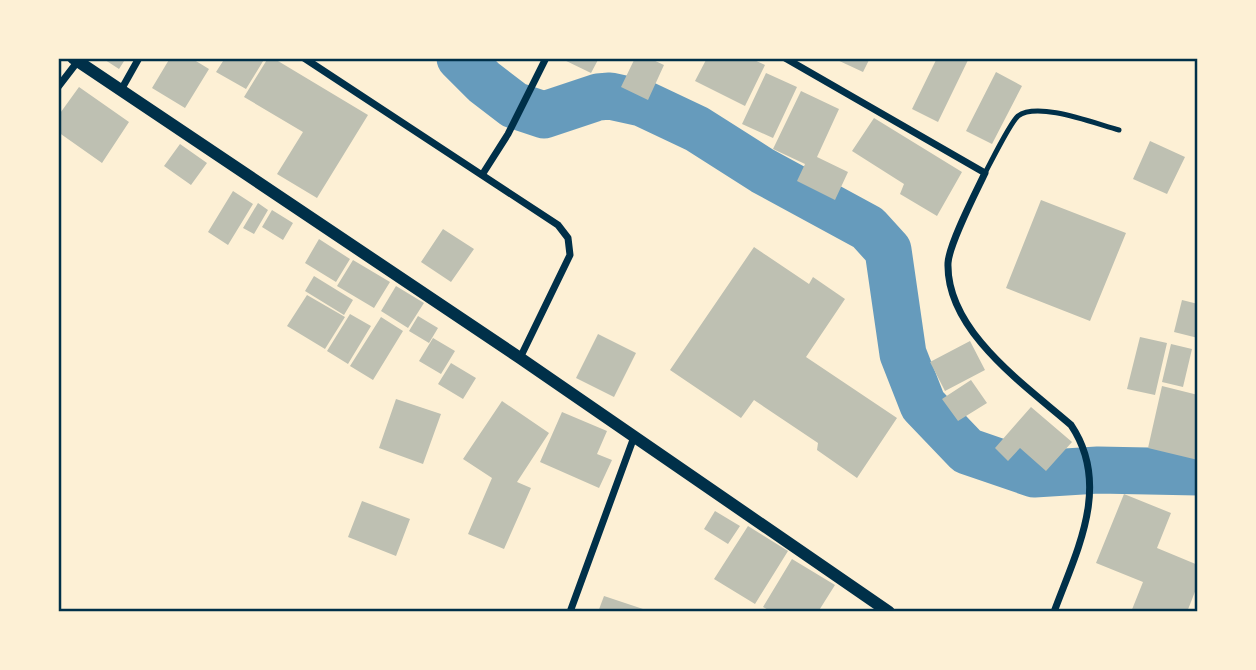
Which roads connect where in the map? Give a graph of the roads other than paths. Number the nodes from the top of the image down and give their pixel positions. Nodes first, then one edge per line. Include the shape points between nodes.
1 (139, 58) edge
2 (304, 58) edge
3 (546, 58) edge
4 (785, 58) edge
5 (76, 60) edge
6 (58, 87) edge
7 (121, 90) junction
8 (1119, 130) dead end
9 (985, 173) junction
10 (482, 175) junction
11 (520, 358) junction
12 (634, 437) junction
13 (570, 612) edge
14 (889, 612) edge
15 (1054, 612) edge

1 - 7 street
2 - 10 street
3 - 10 street
4 - 9 street
5 - 6 street
5 - 7 street
7 - 11 street
8 - 9 lane via 1031,111 1017,117
9 - 15 street via 948,262 957,306 971,331 1004,366 1072,425 1083,449 1091,489 1087,522
10 - 11 street via 558,225 568,238 570,255
11 - 12 street
12 - 13 street
12 - 14 street

